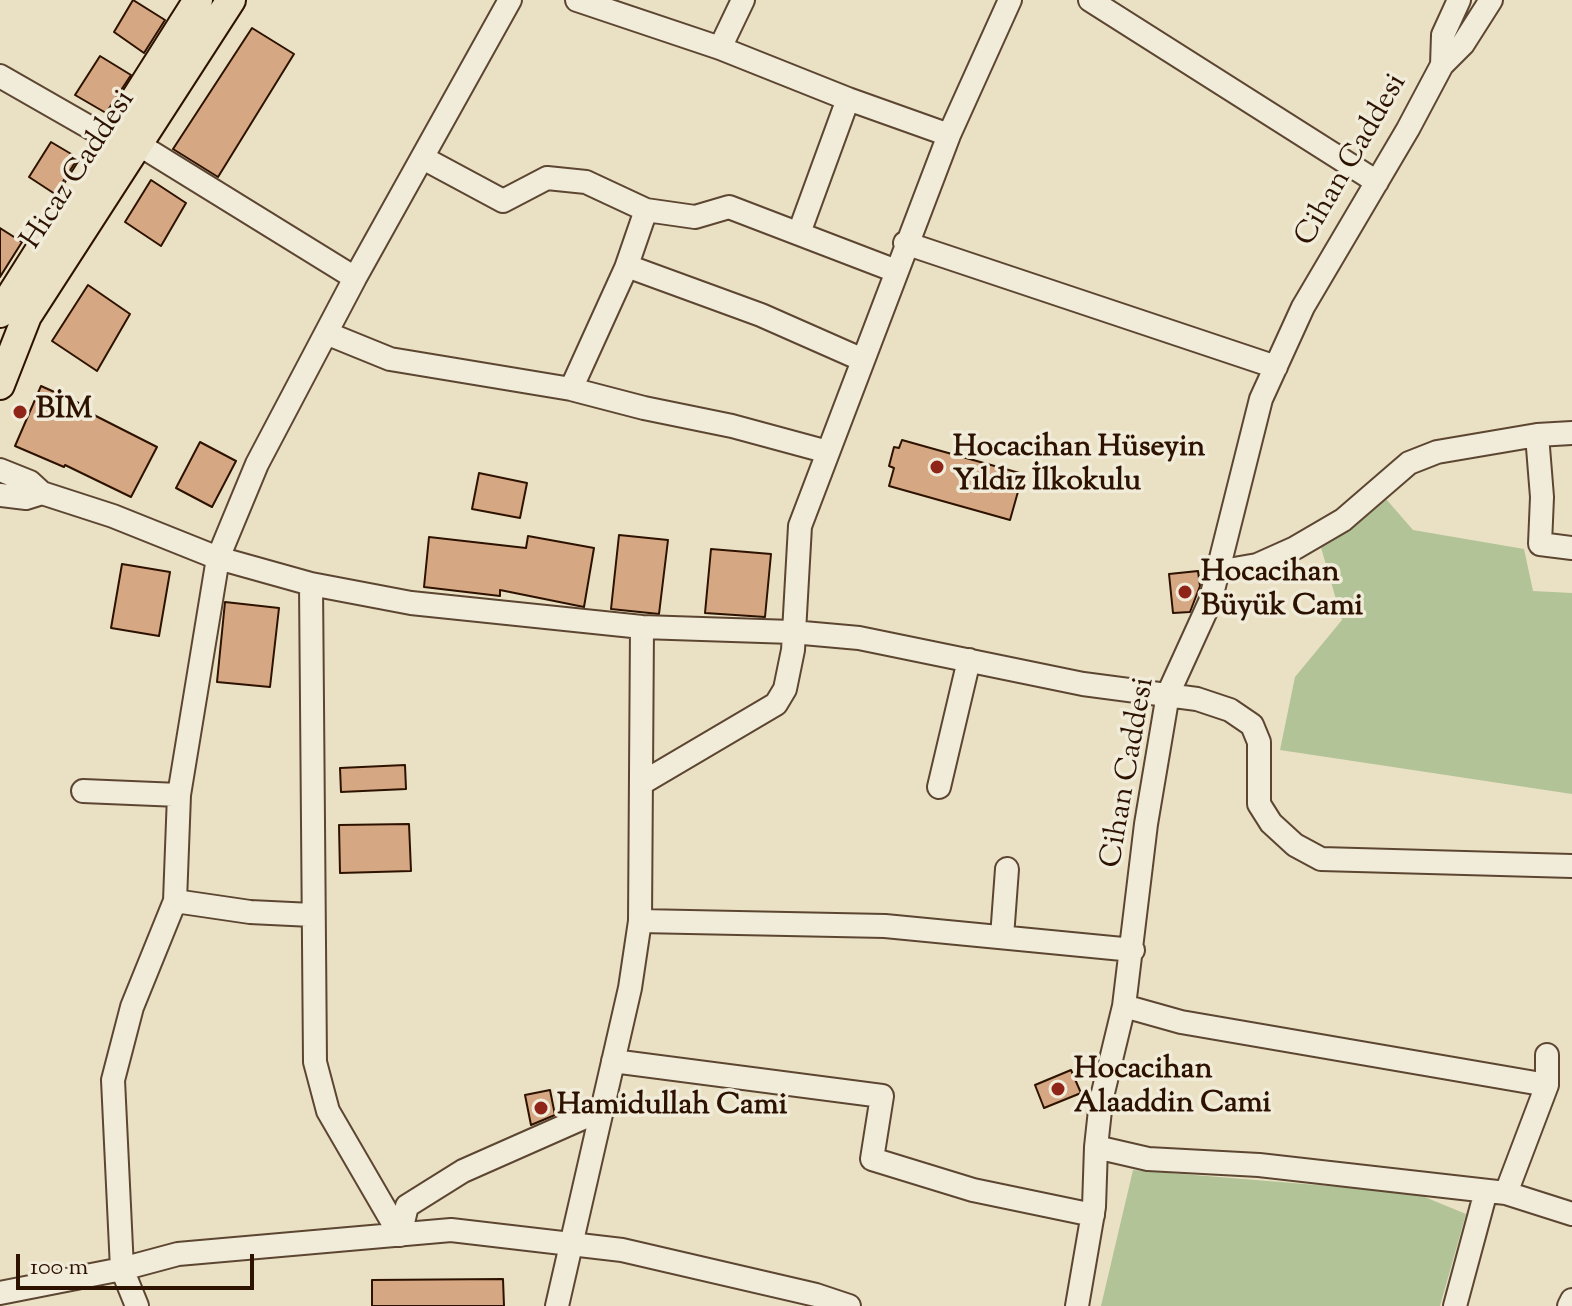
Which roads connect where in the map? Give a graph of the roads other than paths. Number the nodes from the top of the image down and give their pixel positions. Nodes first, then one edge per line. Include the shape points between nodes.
1 (198, 0) edge
2 (231, 0) edge
3 (510, 0) edge
4 (577, 0) edge
5 (743, 0) edge
6 (1090, 0) edge
7 (1491, 0) edge
8 (1001, 2) edge
9 (1457, 2) edge
10 (720, 48) junction
11 (1442, 65) junction
12 (0, 76) edge
13 (848, 99) junction
14 (949, 135) junction
15 (110, 139) junction
16 (138, 144) junction
17 (423, 158) junction
18 (1377, 182) junction
19 (646, 210) junction
20 (799, 233) junction
21 (905, 243) junction
22 (627, 266) junction
23 (896, 271) junction
24 (355, 278) junction
25 (2, 305) edge
26 (326, 333) junction
27 (863, 360) junction
28 (1276, 367) junction
29 (0, 385) edge
30 (571, 389) junction
31 (1572, 433) edge
32 (1537, 435) junction
33 (828, 452) junction
34 (0, 470) edge
35 (42, 493) junction
36 (0, 495) edge
37 (1572, 548) edge
38 (218, 558) junction
39 (1217, 572) junction
40 (311, 584) junction
41 (642, 627) junction
42 (792, 632) junction
43 (969, 660) junction
44 (1168, 694) junction
45 (642, 783) junction
46 (939, 787) dead end
47 (83, 791) dead end
48 (179, 795) junction
49 (1572, 866) edge
50 (1007, 869) dead end
51 (175, 901) junction
52 (312, 915) junction
53 (640, 921) junction
54 (1002, 937) junction
55 (1133, 950) junction
56 (1124, 1006) junction
57 (1547, 1055) dead end
58 (613, 1061) junction
59 (1547, 1085) junction
60 (601, 1110) junction
61 (1096, 1147) junction
62 (1496, 1192) junction
63 (1572, 1214) edge
64 (1093, 1215) junction
65 (400, 1235) junction
66 (571, 1244) junction
67 (122, 1269) junction
68 (0, 1293) edge
69 (1572, 1300) edge
70 (137, 1306) edge
71 (557, 1306) edge
72 (849, 1306) edge
73 (1077, 1306) edge
74 (1455, 1306) edge
75 (1570, 1306) edge

1 - 15 main road, Hicaz Caddesi
2 - 16 main road, Hicaz Caddesi
3 - 17 street
4 - 10 street
5 - 10 street
6 - 18 street
7 - 11 street, Cihan Caddesi via 1463,44
8 - 14 street
9 - 11 street, Cihan Caddesi via 1443,35
10 - 13 street
11 - 18 street, Cihan Caddesi
12 - 15 street
13 - 14 street
13 - 20 street
14 - 21 street
15 - 25 main road, Hicaz Caddesi
16 - 24 street
16 - 29 main road, Hicaz Caddesi via 27,316
17 - 19 street via 503,201 547,178 586,182
17 - 24 street
18 - 28 street, Cihan Caddesi via 1303,307
19 - 20 street via 695,217 729,207
19 - 22 street
20 - 23 street
21 - 23 street
21 - 28 street
22 - 27 street via 761,315
22 - 30 street
23 - 27 street
24 - 26 street
26 - 30 street via 390,359
26 - 38 street via 257,464
27 - 33 street
28 - 39 street, Cihan Caddesi via 1261,399
30 - 33 street
31 - 32 street
32 - 37 street via 1540,544
32 - 39 street via 1437,452 1409,463 1343,520 1307,541 1257,565
33 - 42 street via 800,526
34 - 35 street
35 - 36 street via 26,498
35 - 38 street
38 - 40 street
38 - 48 street
39 - 44 street, Cihan Caddesi via 1210,602
40 - 41 street via 411,603
40 - 52 street
41 - 42 street
41 - 45 street
42 - 43 street via 859,638
42 - 45 street via 785,689 776,704
43 - 44 street via 1083,684
43 - 46 street
44 - 49 street via 1230,710 1252,725 1259,742 1259,804 1295,845 1321,859
44 - 55 street, Cihan Caddesi via 1146,824
45 - 53 street
47 - 48 street
48 - 51 street
50 - 54 street
51 - 52 street
51 - 67 street via 132,1007 113,1080
52 - 65 street via 315,1062 328,1111
53 - 54 street via 885,926
53 - 58 street
54 - 55 street
55 - 56 street, Cihan Caddesi
56 - 59 street via 1181,1022
56 - 61 street, Cihan Caddesi via 1101,1101
57 - 59 street
58 - 60 street
58 - 64 street via 882,1096 872,1159 973,1190
59 - 62 street
60 - 65 street via 463,1171 407,1206
60 - 66 street
61 - 62 street via 1148,1159 1259,1165
61 - 64 street, Cihan Caddesi
62 - 63 street
62 - 74 street
64 - 73 street, Cihan Caddesi
65 - 66 street via 451,1230
65 - 67 street via 178,1254
66 - 71 street
66 - 72 street via 622,1250
67 - 68 street
67 - 70 street
69 - 75 street

